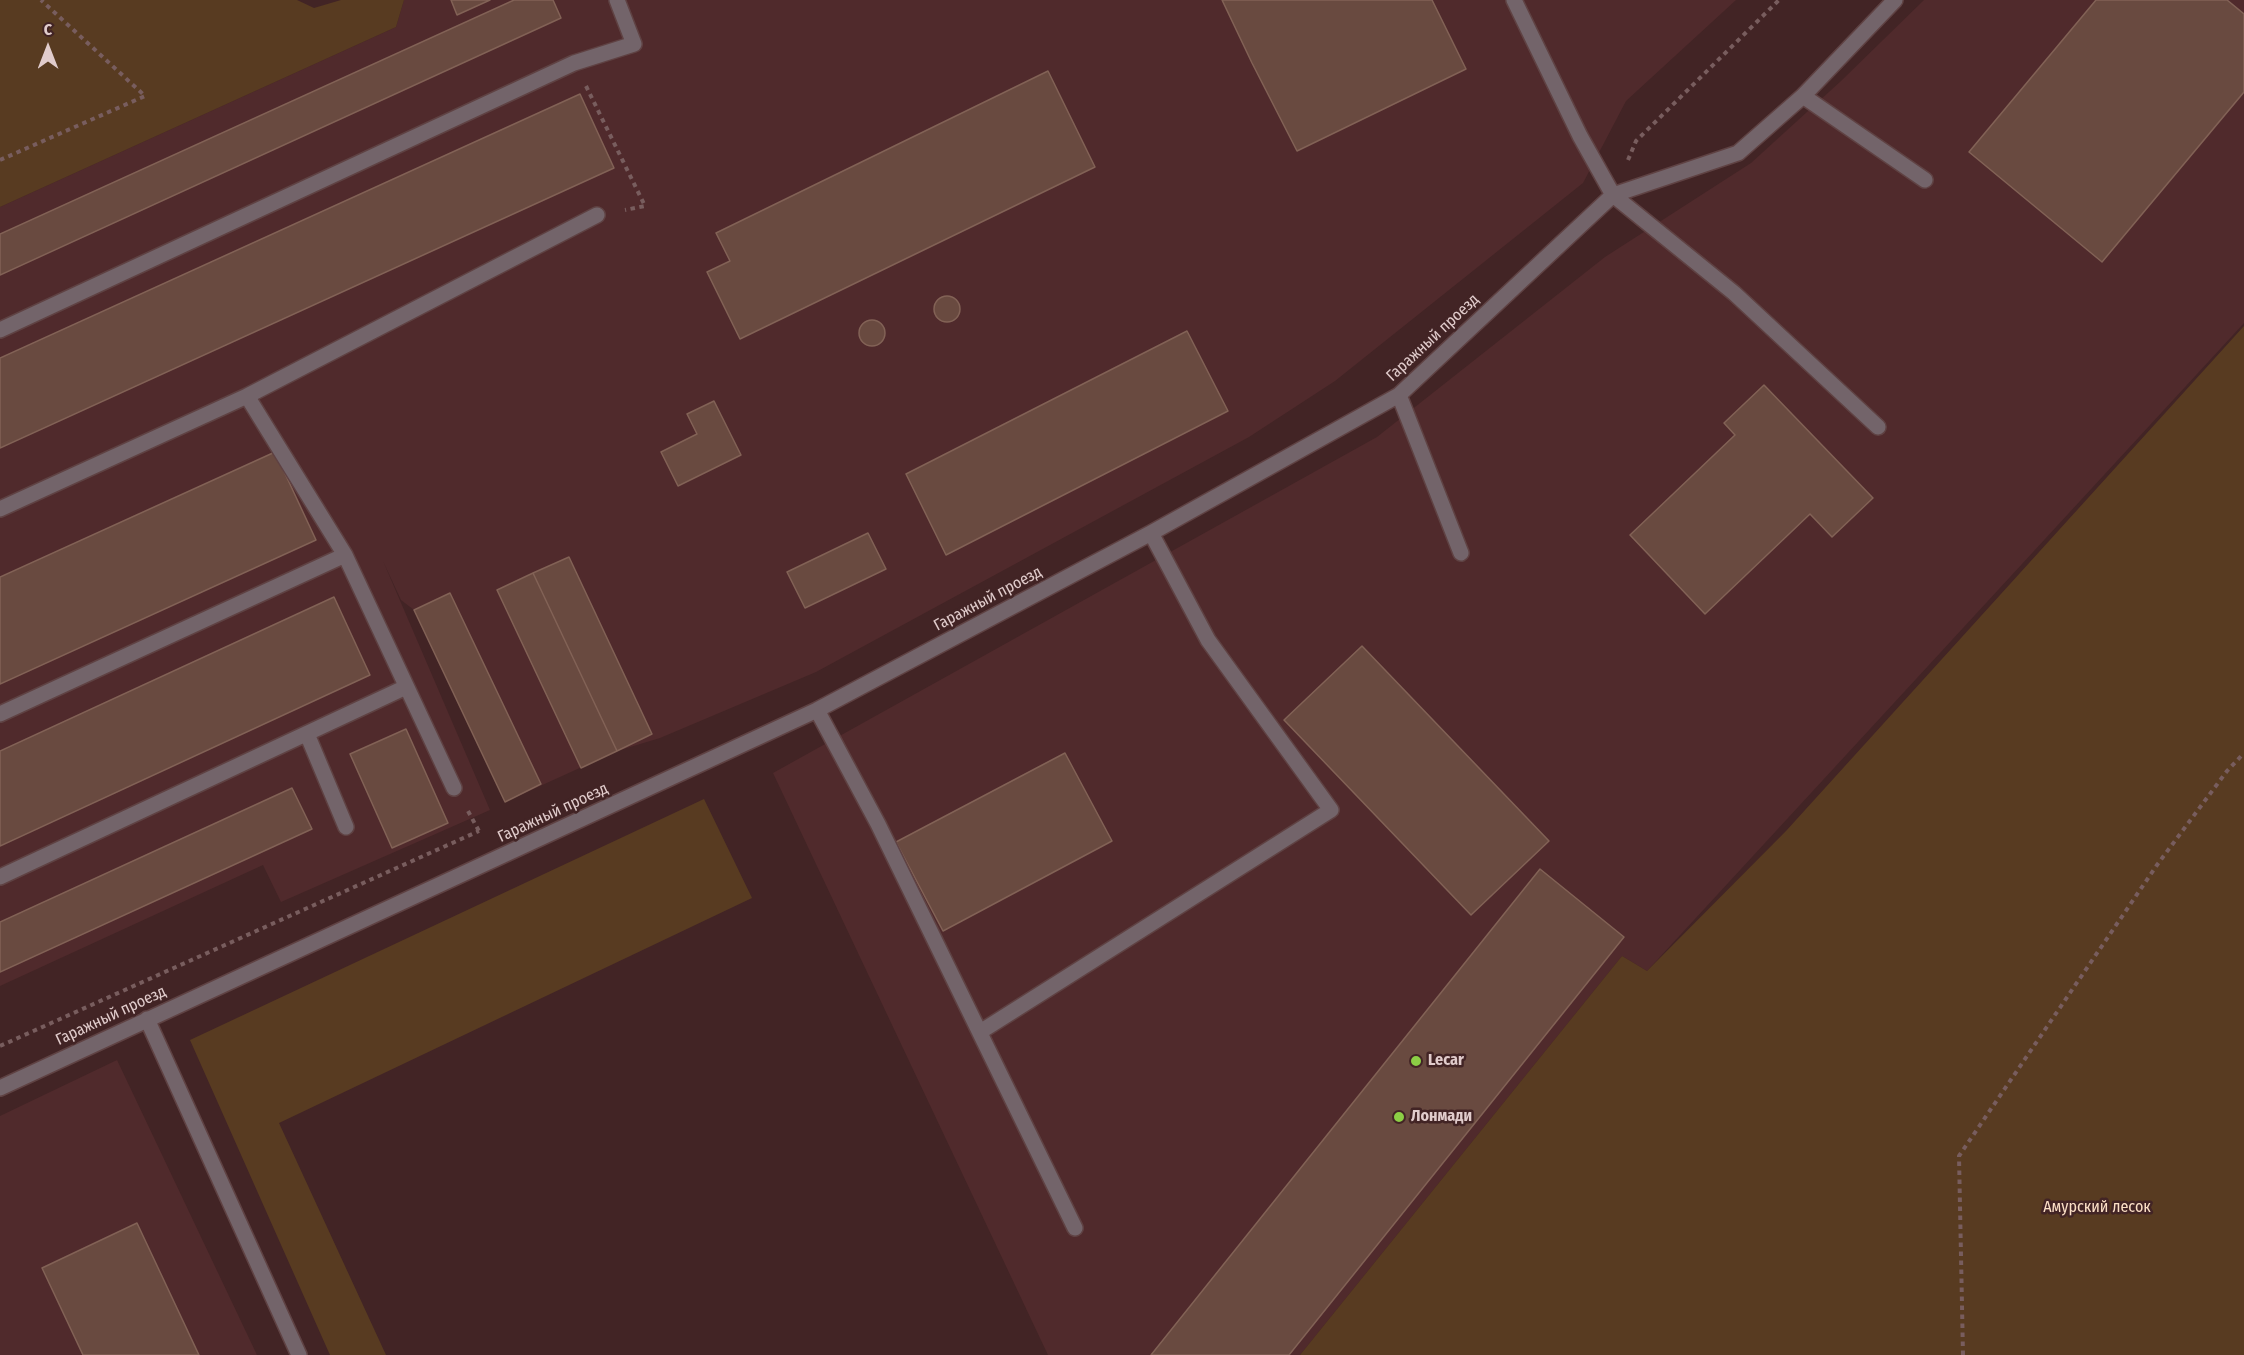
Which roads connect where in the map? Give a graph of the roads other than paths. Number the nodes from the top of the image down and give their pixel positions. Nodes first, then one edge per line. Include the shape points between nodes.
1 (617, 0) edge
2 (1514, 0) edge
3 (1895, 0) edge
4 (1803, 96) junction
5 (1925, 180) dead end
6 (1613, 195) junction
7 (597, 215) road end
8 (0, 330) edge
9 (1399, 395) junction
10 (247, 396) junction
11 (1878, 427) dead end
12 (0, 509) edge
13 (1150, 533) junction
14 (1461, 553) dead end
15 (345, 555) junction
16 (406, 687) junction
17 (817, 710) junction
18 (0, 714) edge
19 (307, 734) junction
20 (454, 788) road end
21 (346, 827) dead end
22 (0, 877) edge
23 (147, 1019) junction
24 (980, 1032) junction
25 (0, 1088) edge
26 (1075, 1228) dead end
27 (299, 1355) edge

1 - 8 street via 634,44 574,63
2 - 6 street
3 - 4 street, Гаражный проезд
4 - 5 street
4 - 6 street, Гаражный проезд via 1738,153
6 - 9 street, Гаражный проезд
6 - 11 street via 1734,293
7 - 10 street
9 - 13 street, Гаражный проезд
9 - 14 street
10 - 12 street
10 - 15 street
13 - 17 street, Гаражный проезд
13 - 24 street via 1208,640 1331,810
15 - 16 street
15 - 18 street
16 - 19 street
16 - 20 street
17 - 23 street, Гаражный проезд
17 - 24 street
19 - 21 street
19 - 22 street
23 - 25 street, Гаражный проезд
23 - 27 street
24 - 26 street

